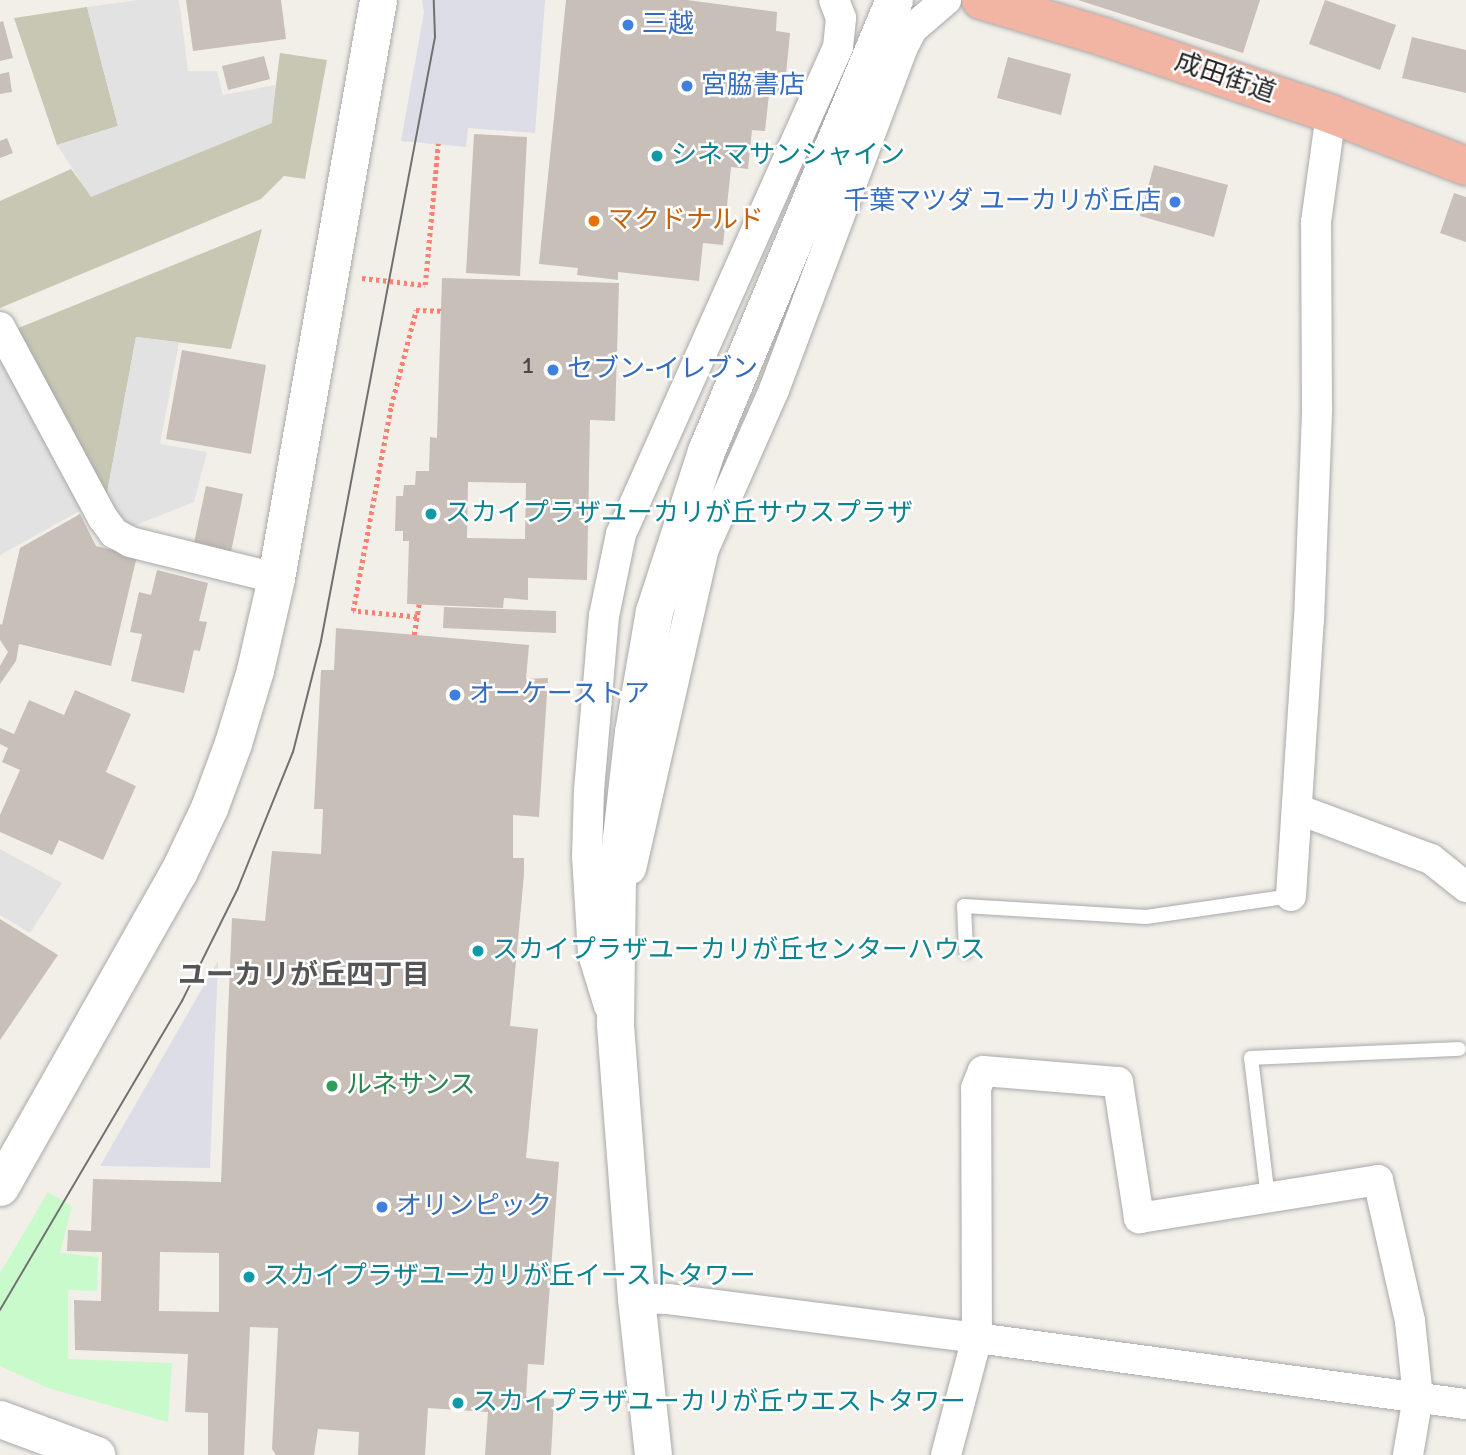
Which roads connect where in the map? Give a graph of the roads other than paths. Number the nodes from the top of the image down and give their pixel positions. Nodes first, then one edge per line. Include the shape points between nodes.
1 (378, 0) edge
2 (834, 0) edge
3 (894, 0) edge
4 (946, 0) edge
5 (981, 0) edge
6 (1331, 114) junction
7 (1466, 166) edge
8 (0, 327) edge
9 (276, 578) junction
10 (1297, 809) junction
11 (1466, 887) edge
12 (1290, 896) joint
13 (614, 931) junction
14 (966, 951) dead end
15 (615, 1023) junction
16 (1459, 1049) dead end
17 (0, 1187) edge
18 (1268, 1198) junction
19 (636, 1298) junction
20 (977, 1338) junction
21 (1419, 1397) junction
22 (1466, 1404) edge
23 (0, 1419) edge
24 (97, 1455) edge
25 (653, 1455) edge
26 (946, 1455) edge
27 (1408, 1455) edge

1 - 9 street
2 - 15 street via 841,18 838,47 621,534 604,616 587,857 593,954
3 - 13 street via 706,451 654,611 633,732
4 - 13 street via 912,29 902,49 774,390 703,551
5 - 6 highway, 成田街道
6 - 7 highway, 成田街道
6 - 10 street via 1316,222 1317,408
8 - 9 street via 114,533 130,542
9 - 17 street via 255,670 209,808 144,937
10 - 11 street via 1432,859
10 - 12 street
12 - 14 lane via 1146,917 964,906
13 - 15 street
15 - 19 street
16 - 18 lane via 1251,1058
18 - 20 street via 1139,1219 1118,1082 983,1072 976,1088
18 - 21 street via 1378,1180 1410,1321
19 - 20 street
19 - 25 street
20 - 21 street
20 - 26 street
21 - 22 street
21 - 27 street
23 - 24 street

